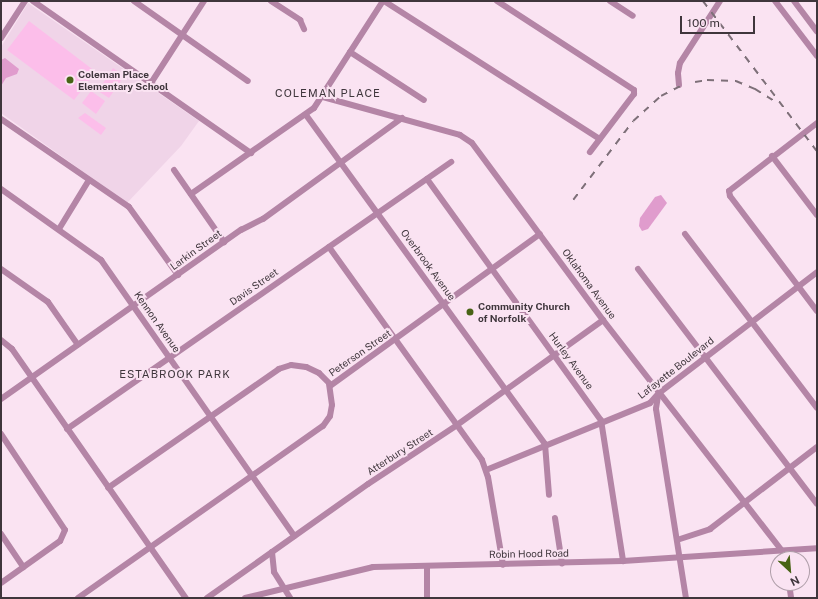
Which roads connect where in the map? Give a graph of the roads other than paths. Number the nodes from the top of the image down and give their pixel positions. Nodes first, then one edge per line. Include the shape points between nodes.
1 (25, 1) edge
2 (33, 1) edge
3 (134, 1) edge
4 (204, 1) edge
5 (272, 1) edge
6 (384, 1) edge
7 (497, 1) edge
8 (610, 1) edge
9 (720, 1) edge
10 (775, 1) edge
11 (794, 1) edge
12 (633, 16) dead end
13 (304, 29) dead end
14 (817, 31) edge
15 (181, 34) junction
16 (1, 38) edge
17 (350, 52) junction
18 (817, 56) edge
19 (248, 81) dead end
20 (151, 83) junction
21 (680, 85) dead end
22 (323, 97) junction
23 (424, 100) dead end
24 (306, 115) junction
25 (402, 118) junction
26 (1, 119) edge
27 (817, 123) edge
28 (600, 139) junction
29 (590, 152) dead end
30 (252, 153) junction
31 (772, 156) junction
32 (451, 162) dead end
33 (341, 163) junction
34 (174, 170) dead end
35 (427, 179) junction
36 (89, 180) junction
37 (1, 189) edge
38 (191, 194) junction
39 (378, 213) junction
40 (817, 215) edge
41 (59, 229) junction
42 (540, 234) junction
43 (684, 234) dead end
44 (224, 242) junction
45 (329, 247) junction
46 (638, 268) dead end
47 (1, 269) edge
48 (492, 270) junction
49 (817, 272) edge
50 (178, 275) junction
51 (798, 287) junction
52 (444, 304) junction
53 (133, 306) junction
54 (817, 311) edge
55 (603, 320) junction
56 (752, 322) junction
57 (1, 340) edge
58 (396, 340) junction
59 (78, 345) junction
60 (555, 356) junction
61 (706, 357) junction
62 (170, 358) junction
63 (32, 378) junction
64 (330, 386) junction
65 (506, 390) junction
66 (659, 393) junction
67 (1, 399) edge
68 (817, 408) edge
69 (210, 416) junction
70 (602, 423) junction
71 (457, 426) junction
72 (67, 429) junction
73 (1, 434) edge
74 (545, 446) junction
75 (817, 446) edge
76 (789, 468) junction
77 (486, 470) junction
78 (252, 477) junction
79 (108, 488) junction
80 (549, 495) dead end
81 (744, 502) junction
82 (817, 504) edge
83 (555, 518) dead end
84 (1, 534) edge
85 (294, 536) junction
86 (677, 540) junction
87 (150, 548) junction
88 (817, 548) edge
89 (782, 551) joint
90 (272, 552) junction
91 (770, 552) edge
92 (680, 558) junction
93 (623, 561) junction
94 (562, 563) junction
95 (503, 565) junction
96 (427, 566) junction
97 (23, 567) junction
98 (1, 582) edge
99 (284, 587) junction
100 (78, 598) edge
101 (186, 598) edge
102 (207, 598) edge
103 (245, 598) edge
104 (290, 598) edge
105 (427, 598) edge
106 (686, 598) edge

1 - 16 street
2 - 20 street
3 - 15 street
4 - 15 street
5 - 13 street via 300,20
6 - 17 street
6 - 28 street
7 - 28 street via 633,88 634,94
8 - 12 street
9 - 21 street via 680,63
10 - 18 street
11 - 14 street
15 - 19 street
15 - 20 street
17 - 22 street
17 - 23 street
20 - 30 street
22 - 24 street
22 - 25 street, Oklahoma Avenue
24 - 30 street
24 - 33 street, Overbrook Avenue
25 - 33 street, Larkin Street
25 - 42 street, Oklahoma Avenue via 460,135 472,143
26 - 36 street
27 - 31 street
28 - 29 street
30 - 38 street
31 - 40 street
31 - 51 street via 729,191 730,196
32 - 35 street, Davis Street
33 - 39 street, Overbrook Avenue
33 - 44 street, Larkin Street via 262,219
34 - 38 street
35 - 39 street, Davis Street
35 - 48 street, Hurley Avenue
36 - 41 street
36 - 50 street via 134,212
37 - 41 street, Kennon Avenue
38 - 44 street
39 - 45 street, Davis Street
39 - 52 street, Overbrook Avenue
41 - 53 street, Kennon Avenue via 97,256
42 - 48 street, Peterson Street
42 - 55 street, Oklahoma Avenue
43 - 56 street
44 - 50 street, Larkin Street
45 - 58 street
45 - 62 street, Davis Street
46 - 61 street
47 - 59 street via 48,302
48 - 52 street, Peterson Street
48 - 60 street, Hurley Avenue
49 - 51 street, Lafayette Boulevard
50 - 53 street, Larkin Street
51 - 54 street
51 - 56 street, Lafayette Boulevard
52 - 58 street, Peterson Street
52 - 65 street, Overbrook Avenue
53 - 59 street, Larkin Street
53 - 62 street, Kennon Avenue
55 - 60 street, Atterbury Street
55 - 66 street, Oklahoma Avenue
56 - 61 street, Lafayette Boulevard
56 - 68 street
57 - 63 street via 12,349
58 - 64 street, Peterson Street
58 - 71 street
59 - 63 street, Larkin Street
60 - 65 street, Atterbury Street
60 - 70 street, Hurley Avenue
61 - 66 street, Lafayette Boulevard
61 - 76 street
62 - 69 street, Kennon Avenue
62 - 72 street, Davis Street
63 - 67 street, Larkin Street
63 - 72 street
64 - 69 street, Peterson Street via 325,378 313,369 299,365 285,367
64 - 78 street via 331,412 323,426
65 - 71 street, Atterbury Street
65 - 74 street, Overbrook Avenue
66 - 70 street, Lafayette Boulevard via 645,406
66 - 81 street, Oklahoma Avenue
66 - 86 street via 656,409
69 - 78 street, Kennon Avenue
69 - 79 street, Peterson Street
70 - 74 street, Lafayette Boulevard
70 - 93 street, Hurley Avenue
71 - 77 street
71 - 85 street, Atterbury Street
72 - 79 street
73 - 97 street via 64,526 63,538
74 - 77 street, Lafayette Boulevard
74 - 80 street
75 - 76 street
76 - 81 street
76 - 82 street
77 - 95 street
78 - 85 street, Kennon Avenue
78 - 87 street
79 - 87 street
81 - 86 street via 706,531
81 - 89 street, Oklahoma Avenue
83 - 94 street
84 - 97 street
85 - 90 street, Atterbury Street
86 - 92 street
87 - 100 street
87 - 101 street
88 - 89 street, Robin Hood Road
90 - 99 street via 274,572
90 - 102 street, Atterbury Street
91 - 92 street, Robin Hood Road
92 - 93 street, Robin Hood Road
92 - 106 street
93 - 94 street, Robin Hood Road
94 - 95 street, Robin Hood Road
95 - 96 street, Robin Hood Road
96 - 99 street, Robin Hood Road via 369,567
96 - 105 street
97 - 98 street
99 - 103 street, Robin Hood Road
99 - 104 street

